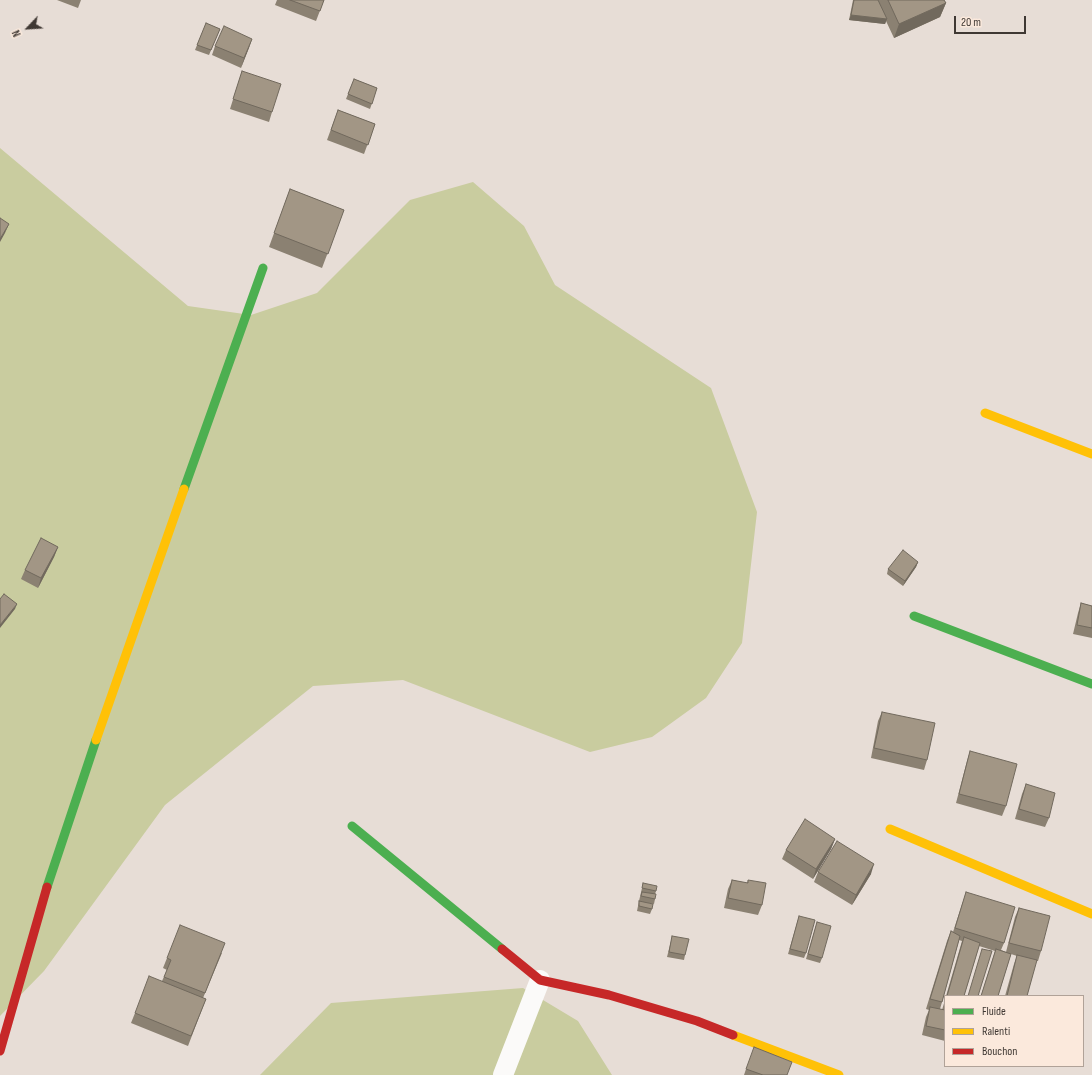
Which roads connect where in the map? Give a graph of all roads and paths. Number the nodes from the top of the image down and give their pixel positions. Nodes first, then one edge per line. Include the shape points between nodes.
1 (263, 268) dead end
2 (985, 413) dead end
3 (1092, 454) edge
4 (914, 616) dead end
5 (1092, 684) edge
6 (352, 826) dead end
7 (890, 829) dead end
8 (1092, 914) edge
9 (540, 980) junction
10 (0, 1051) edge
11 (503, 1075) edge
12 (839, 1075) edge

1 - 10 street via 115,684 45,894
2 - 3 street
4 - 5 street
6 - 9 street
7 - 8 street
9 - 11 street
9 - 12 street via 609,995 697,1022

